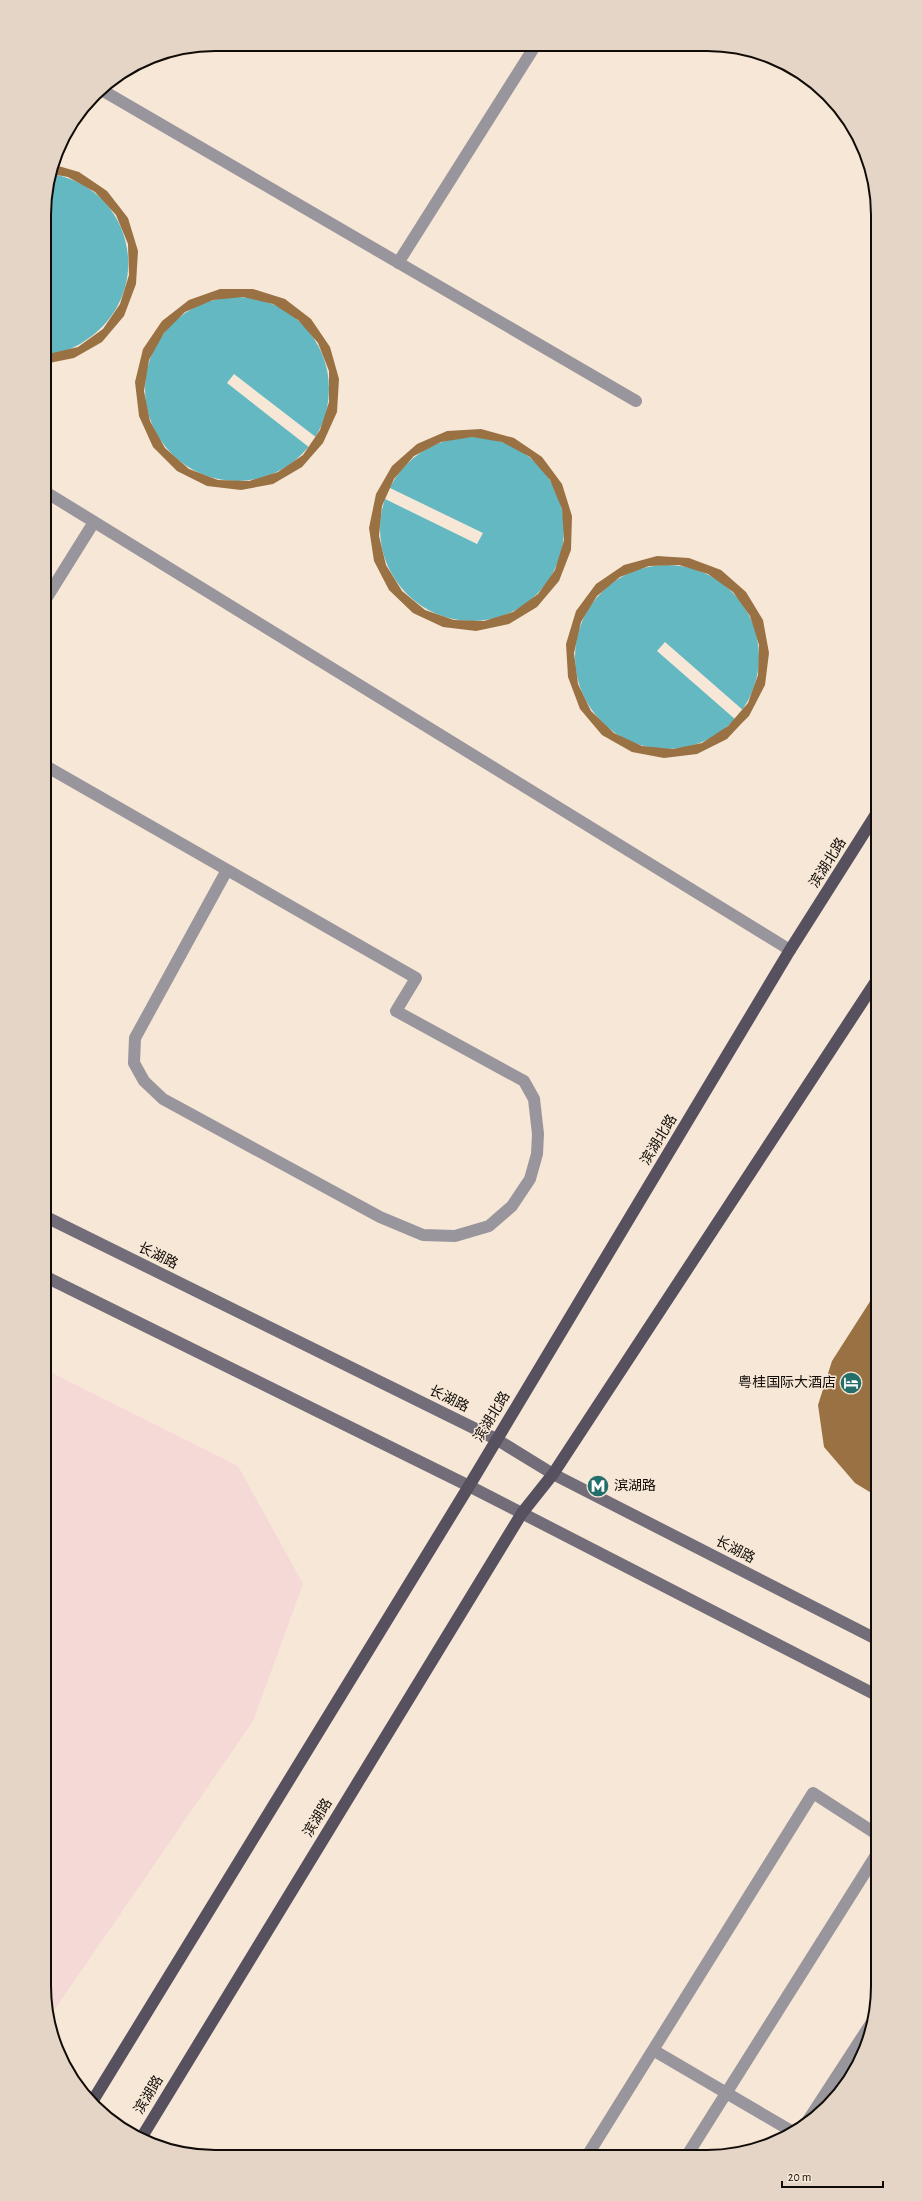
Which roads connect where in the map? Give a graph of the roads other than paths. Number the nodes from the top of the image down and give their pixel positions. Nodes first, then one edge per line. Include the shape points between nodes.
1 (532, 51) edge
2 (106, 93) edge
3 (398, 263) junction
4 (636, 401) dead end
5 (51, 495) edge
6 (94, 522) junction
7 (51, 591) edge
8 (51, 769) edge
9 (871, 821) edge
10 (227, 870) junction
11 (790, 950) junction
12 (871, 989) edge
13 (51, 1219) edge
14 (51, 1279) edge
15 (496, 1439) junction
16 (554, 1474) junction
17 (469, 1486) junction
18 (522, 1513) junction
19 (871, 1636) edge
20 (871, 1692) edge
21 (871, 1830) edge
22 (871, 1863) edge
23 (863, 2036) edge
24 (653, 2050) junction
25 (726, 2093) junction
26 (95, 2097) edge
27 (816, 2108) edge
28 (788, 2129) edge
29 (144, 2134) edge
30 (592, 2150) edge
31 (690, 2150) edge

1 - 3 lane
2 - 3 lane
3 - 4 lane
5 - 6 lane
6 - 7 lane
6 - 11 lane
8 - 10 lane
9 - 11 main road, 滨湖北路
10 - 10 lane via 416,978 396,1011 524,1081 534,1099 538,1134 537,1154 530,1179 512,1206 489,1226 455,1236 423,1235 380,1217 163,1099 144,1081 134,1063 136,1038
11 - 15 main road, 滨湖北路
12 - 16 main road
13 - 15 main road, 长湖路
14 - 17 main road
15 - 16 main road, 长湖路
15 - 17 main road, 滨湖北路
16 - 18 main road
16 - 19 main road, 长湖路
17 - 18 main road
17 - 26 main road
18 - 20 main road
18 - 29 main road, 滨湖路
21 - 24 lane via 813,1793
22 - 25 lane
23 - 27 lane
24 - 25 lane
24 - 30 lane
25 - 28 lane
25 - 31 lane

